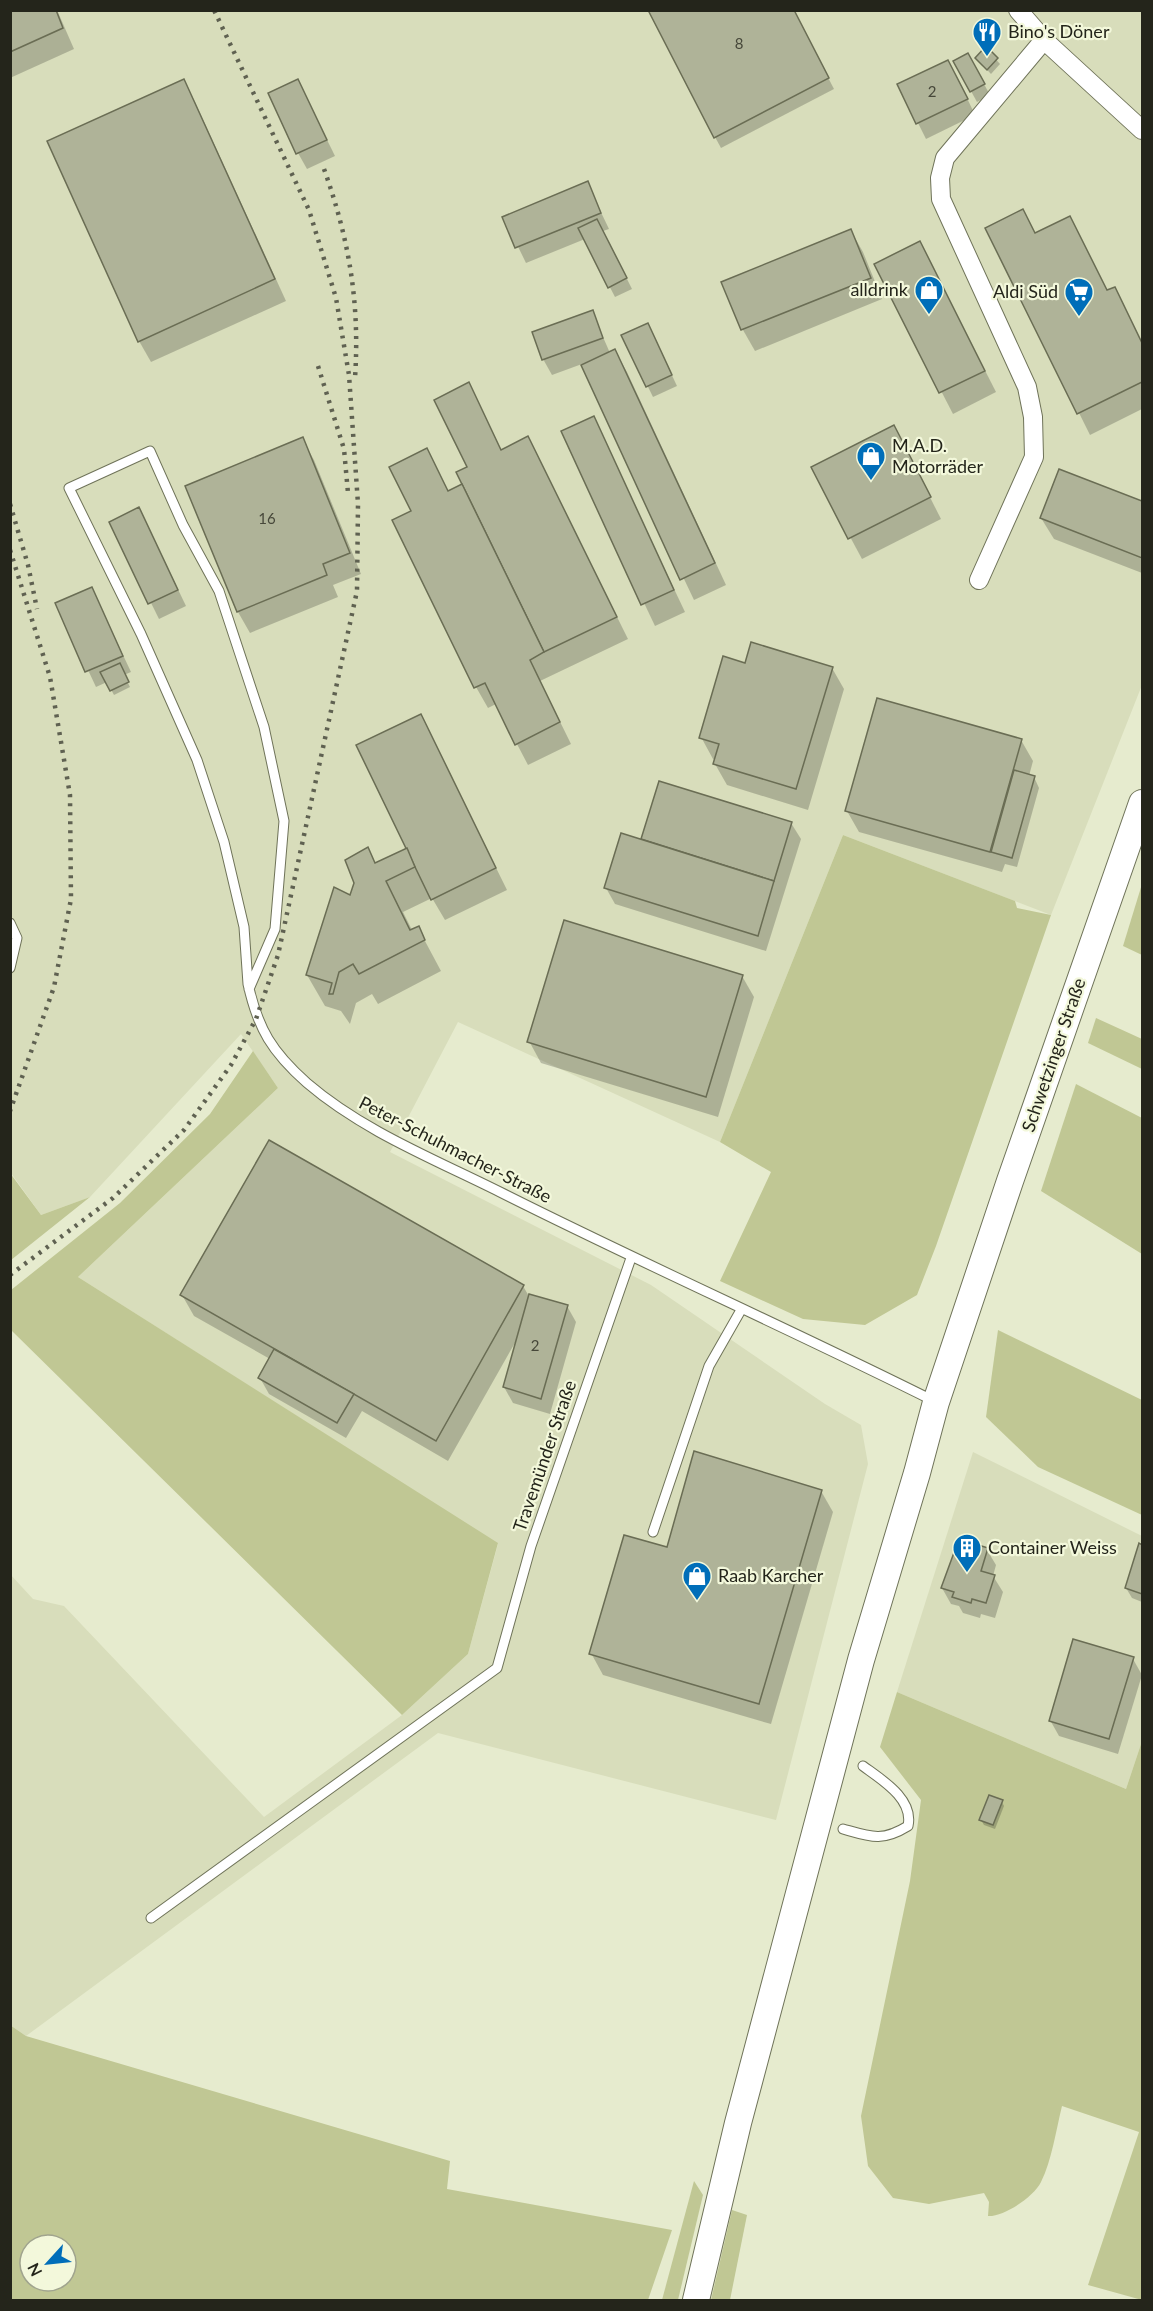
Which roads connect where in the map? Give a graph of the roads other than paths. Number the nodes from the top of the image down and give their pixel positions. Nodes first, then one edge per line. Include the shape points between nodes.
1 (1018, 10) edge
2 (1044, 40) junction
3 (1143, 130) edge
4 (979, 580) dead end
5 (1143, 803) edge
6 (10, 923) edge
7 (10, 968) edge
8 (249, 989) junction
9 (631, 1258) junction
10 (741, 1310) junction
11 (936, 1402) junction
12 (652, 1532) dead end
13 (863, 1766) dead end
14 (843, 1829) dead end
15 (151, 1918) dead end
16 (696, 2301) edge

1 - 2 street
2 - 3 street
2 - 4 street via 945,158 940,178 941,199 1027,387 1033,417 1034,457
5 - 11 main road, Schwetzinger Straße
6 - 7 lane via 17,938
8 - 8 lane, Peter-Schuhmacher-Straße via 244,927 224,842 197,760 69,488 150,451 183,525 219,591 264,728 284,821 275,929
8 - 9 lane, Peter-Schuhmacher-Straße via 256,1019 278,1055 352,1118
9 - 10 lane, Peter-Schuhmacher-Straße
9 - 15 lane, Travemünder Straße via 531,1546 497,1668
10 - 11 lane, Peter-Schuhmacher-Straße
10 - 12 lane via 709,1366
11 - 16 main road, Schwetzinger Straße via 858,1671 738,2123
13 - 14 lane via 905,1803 910,1816 908,1826 891,1836 869,1836

